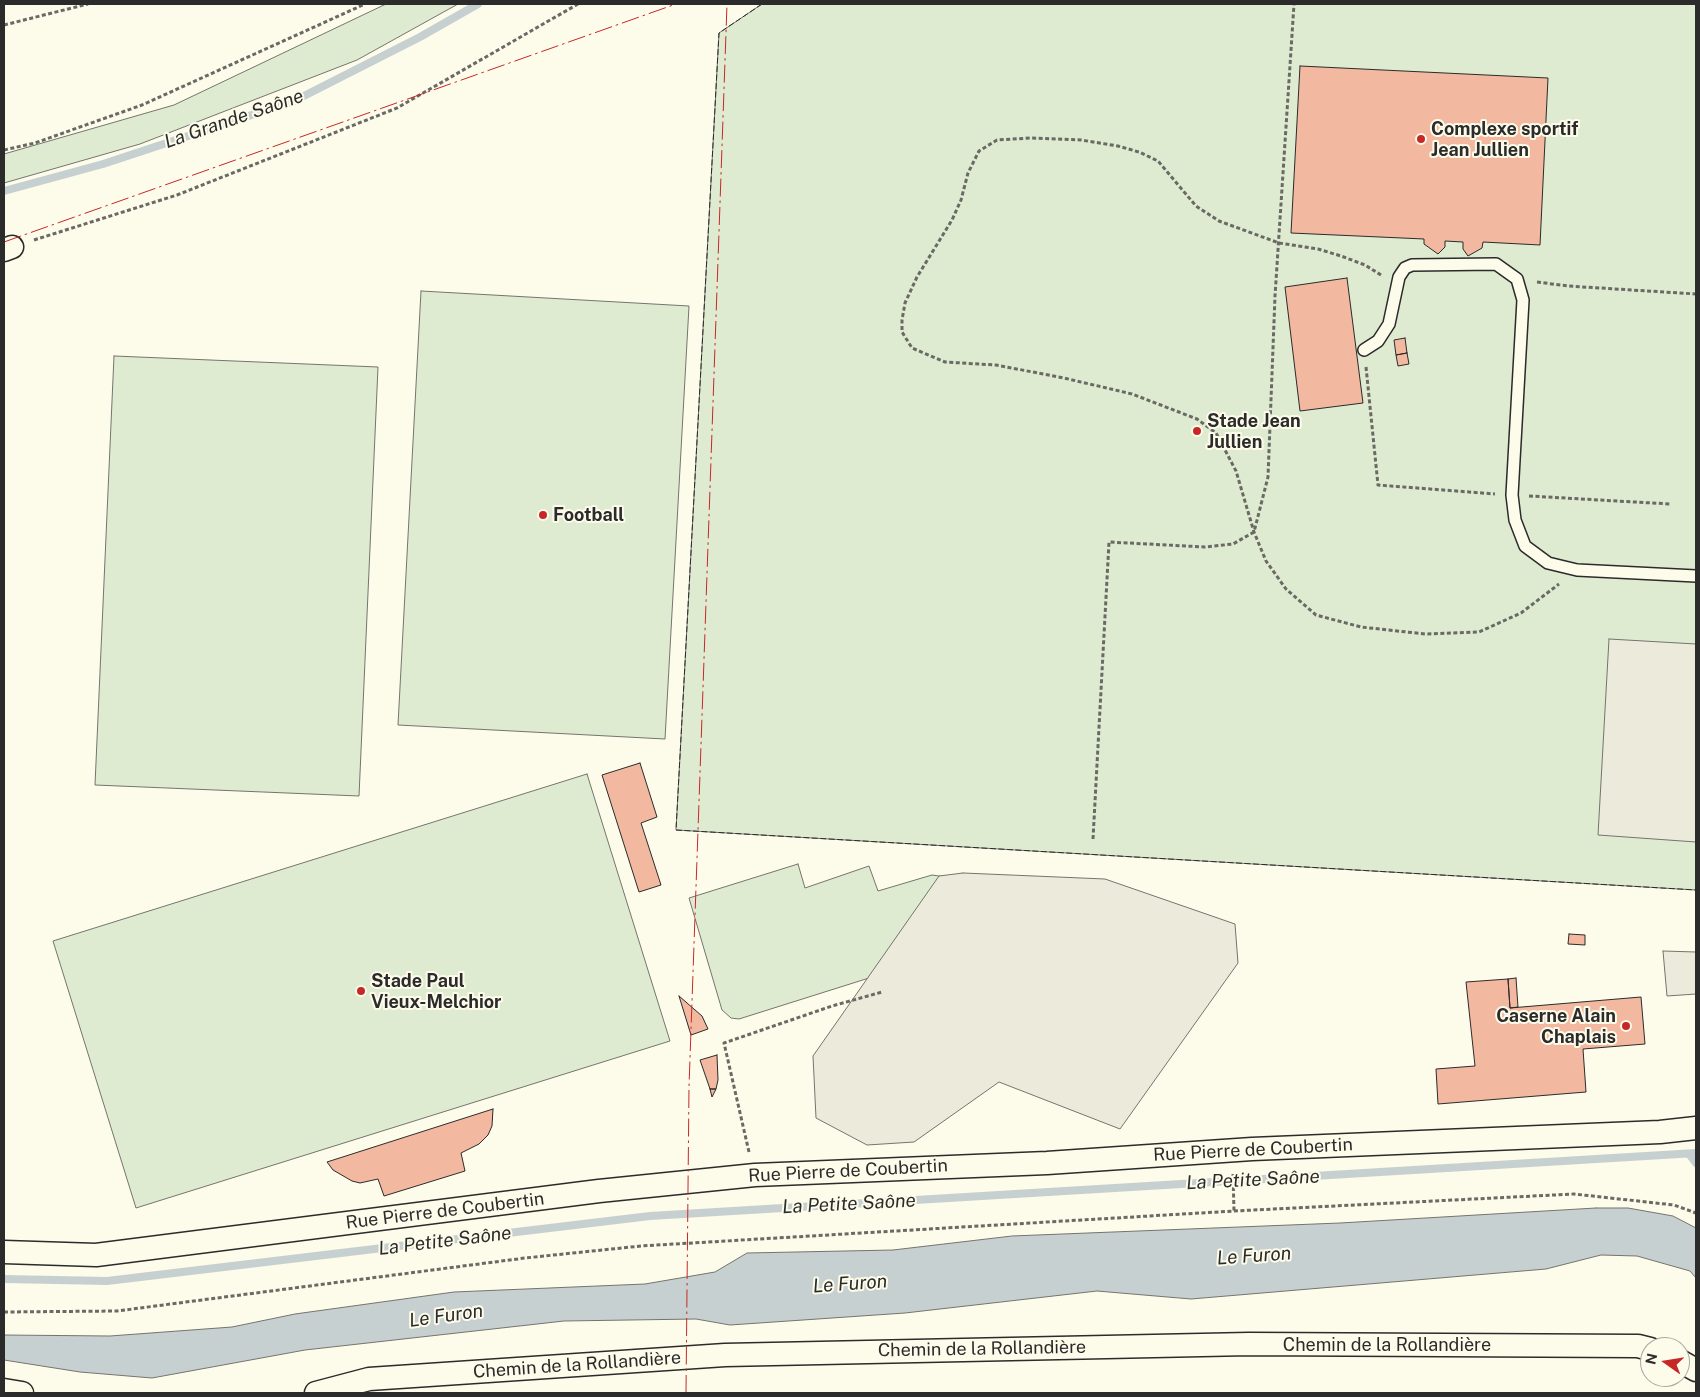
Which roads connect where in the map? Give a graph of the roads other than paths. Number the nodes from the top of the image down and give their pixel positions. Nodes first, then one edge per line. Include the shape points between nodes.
1 (1364, 350) road end
2 (1696, 576) edge
3 (1696, 1128) edge
4 (4, 1252) edge
5 (1640, 1348) edge
6 (4, 1390) edge
7 (22, 1393) edge
8 (316, 1393) edge

1 - 2 lane via 1378,341 1389,324 1399,277 1405,268 1412,265 1496,264 1517,279 1524,300 1512,495 1515,520 1525,546 1548,563 1578,570
3 - 4 street, Rue Pierre de Coubertin via 1252,1149 1047,1163 755,1174 96,1255
5 - 8 street, Chemin de la Rollandière via 1249,1344 725,1355 369,1379
6 - 7 street

